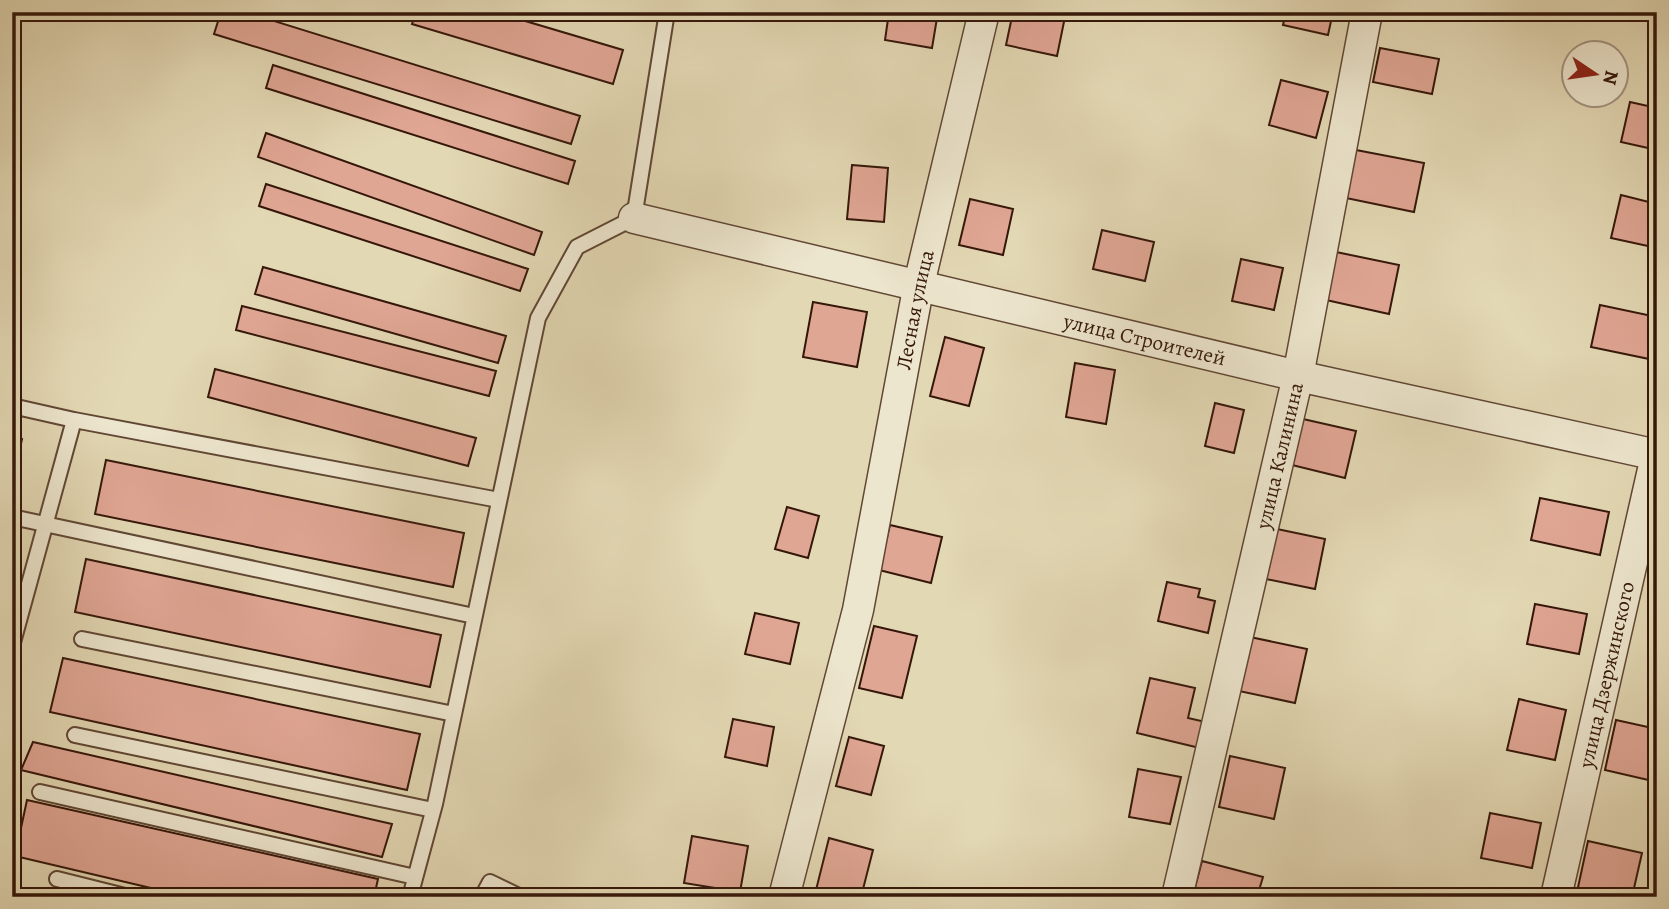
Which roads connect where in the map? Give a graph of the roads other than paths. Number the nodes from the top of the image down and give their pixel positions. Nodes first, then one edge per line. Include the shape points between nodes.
1 (667, 12) edge
2 (984, 12) edge
3 (1367, 12) edge
4 (634, 218) junction
5 (919, 284) junction
6 (1298, 376) junction
7 (12, 406) edge
8 (74, 420) junction
9 (1657, 454) edge
10 (499, 500) junction
11 (12, 517) edge
12 (46, 525) junction
13 (474, 617) junction
14 (15, 628) edge
15 (82, 639) dead end
16 (12, 646) edge
17 (454, 714) junction
18 (75, 735) dead end
19 (40, 792) dead end
20 (433, 810) junction
21 (415, 877) junction
22 (57, 879) dead end
23 (129, 897) edge
24 (410, 897) edge
25 (482, 897) edge
26 (521, 897) edge
27 (784, 897) edge
28 (1177, 897) edge
29 (1556, 897) edge

1 - 4 lane
2 - 5 street, Лесная улица
3 - 6 street, улица Калинина
4 - 5 street, улица Строителей
4 - 10 lane via 577,247 538,318
5 - 6 street, улица Строителей
5 - 27 street, Лесная улица via 858,610
6 - 9 street, улица Строителей
6 - 28 street, улица Калинина
7 - 8 lane
8 - 10 lane
8 - 12 lane
9 - 29 street, улица Дзержинского
10 - 13 lane
11 - 12 lane
12 - 13 lane
12 - 14 lane
13 - 17 lane
14 - 16 lane
15 - 17 lane
17 - 20 lane
18 - 20 lane
19 - 21 lane
20 - 21 lane
21 - 24 lane
22 - 23 lane
25 - 26 lane via 490,882

